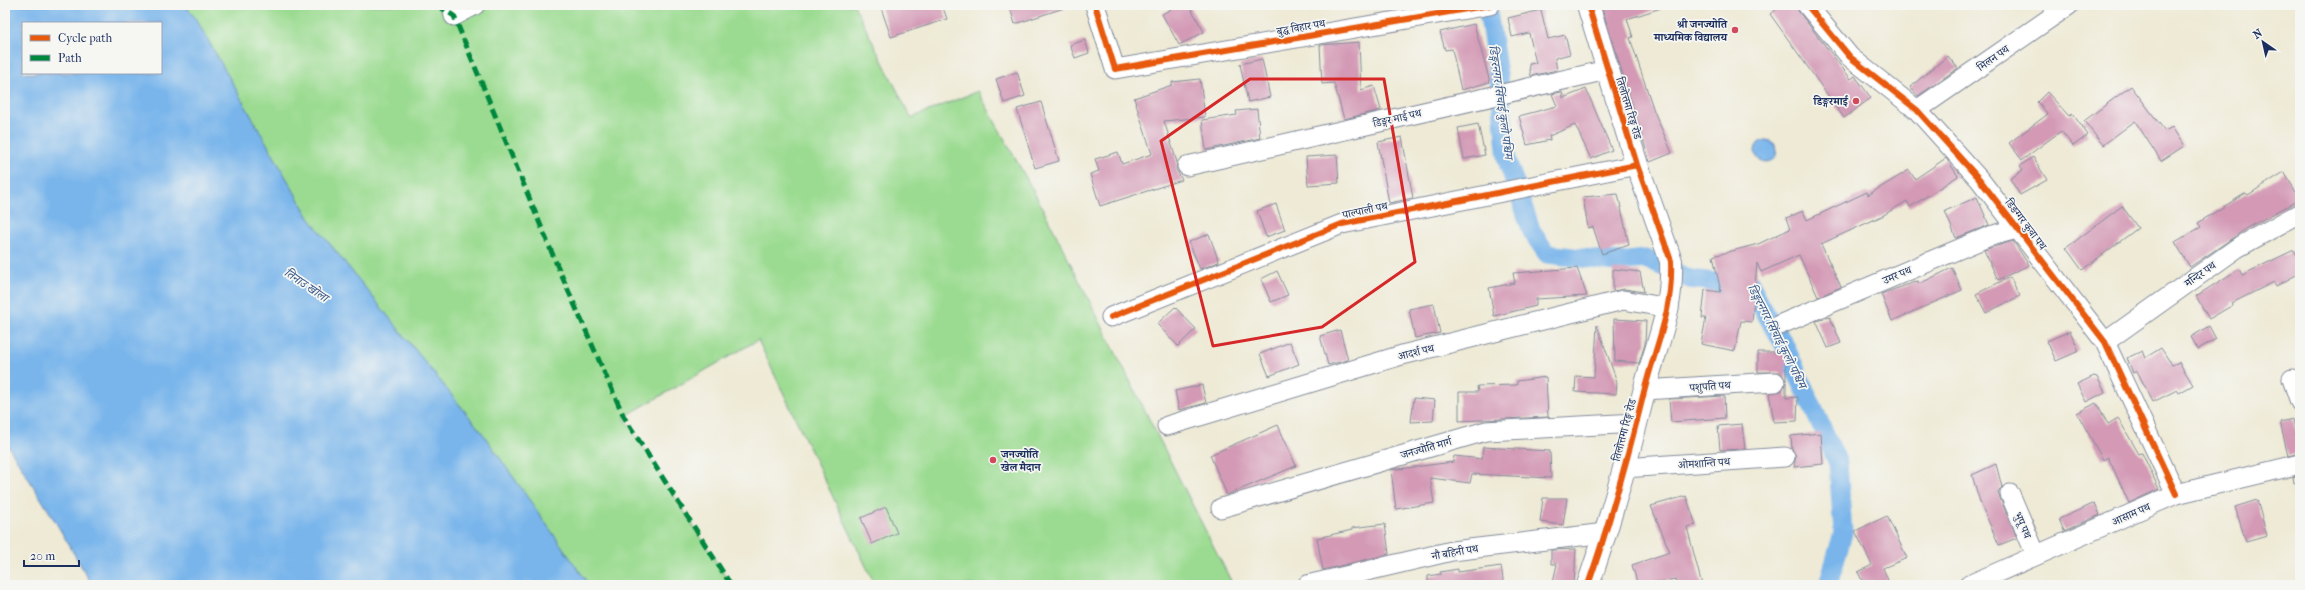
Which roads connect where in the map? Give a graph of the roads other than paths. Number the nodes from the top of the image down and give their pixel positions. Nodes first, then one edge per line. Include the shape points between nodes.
1 (475, 5) edge
2 (1096, 5) edge
3 (1490, 5) edge
4 (1588, 5) edge
5 (1807, 5) edge
6 (2069, 5) edge
7 (453, 10) edge
8 (1607, 70) junction
9 (1917, 110) junction
10 (1637, 165) junction
11 (1187, 166) dead end
12 (2300, 213) edge
13 (2017, 229) junction
14 (1669, 308) junction
15 (1111, 317) dead end
16 (1779, 325) dead end
17 (2105, 342) junction
18 (2292, 379) dead end
19 (1775, 382) dead end
20 (1644, 390) junction
21 (2300, 402) edge
22 (1637, 423) junction
23 (1167, 426) dead end
24 (1785, 457) dead end
25 (2300, 464) edge
26 (1624, 468) junction
27 (2010, 494) dead end
28 (2176, 494) junction
29 (1221, 508) dead end
30 (1606, 533) junction
31 (2036, 555) junction
32 (1307, 585) edge
33 (1588, 585) edge
34 (1969, 585) edge

1 - 7 street
2 - 3 street, बुद्ध विहार पथ via 1115,69
4 - 8 street, तिलोत्तमा रिङ्ग रोड
5 - 9 street, डिङग्गर कुवा पथ via 1850,57
6 - 9 street, मिलन पथ
8 - 10 street, तिलोत्तमा रिङ्ग रोड
8 - 11 street, डिङ्गर माई पथ
9 - 13 street, डिङग्गर कुवा पथ via 1980,180
10 - 14 street, तिलोत्तमा रिङ्ग रोड via 1671,269
10 - 15 street, पाल्पाली पथ via 1342,224
12 - 17 street, मन्दिर पथ via 2237,248
13 - 16 street, उमर पथ via 1990,236
13 - 17 street, डिङग्गर कुवा पथ
14 - 20 street, तिलोत्तमा रिङ्ग रोड
14 - 23 street, आदर्श पथ via 1623,300 1402,355
17 - 28 street, डिङग्गर कुवा पथ
18 - 21 street
19 - 20 street, पशुपति पथ
20 - 22 street, तिलोत्तमा रिङ्ग रोड
22 - 26 street, तिलोत्तमा रिङ्ग रोड
22 - 29 street, जनज्योति मार्ग via 1486,430
24 - 26 street, ओमशान्ति पथ
25 - 28 street, आसाम पथ
26 - 30 street, तिलोत्तमा रिङ्ग रोड
27 - 31 street, भुपू पथ
28 - 31 street, आसाम पथ
30 - 32 street, नौ बहिनी पथ via 1452,551
30 - 33 street, तिलोत्तमा रिङ्ग रोड
31 - 34 street, आसाम पथ

